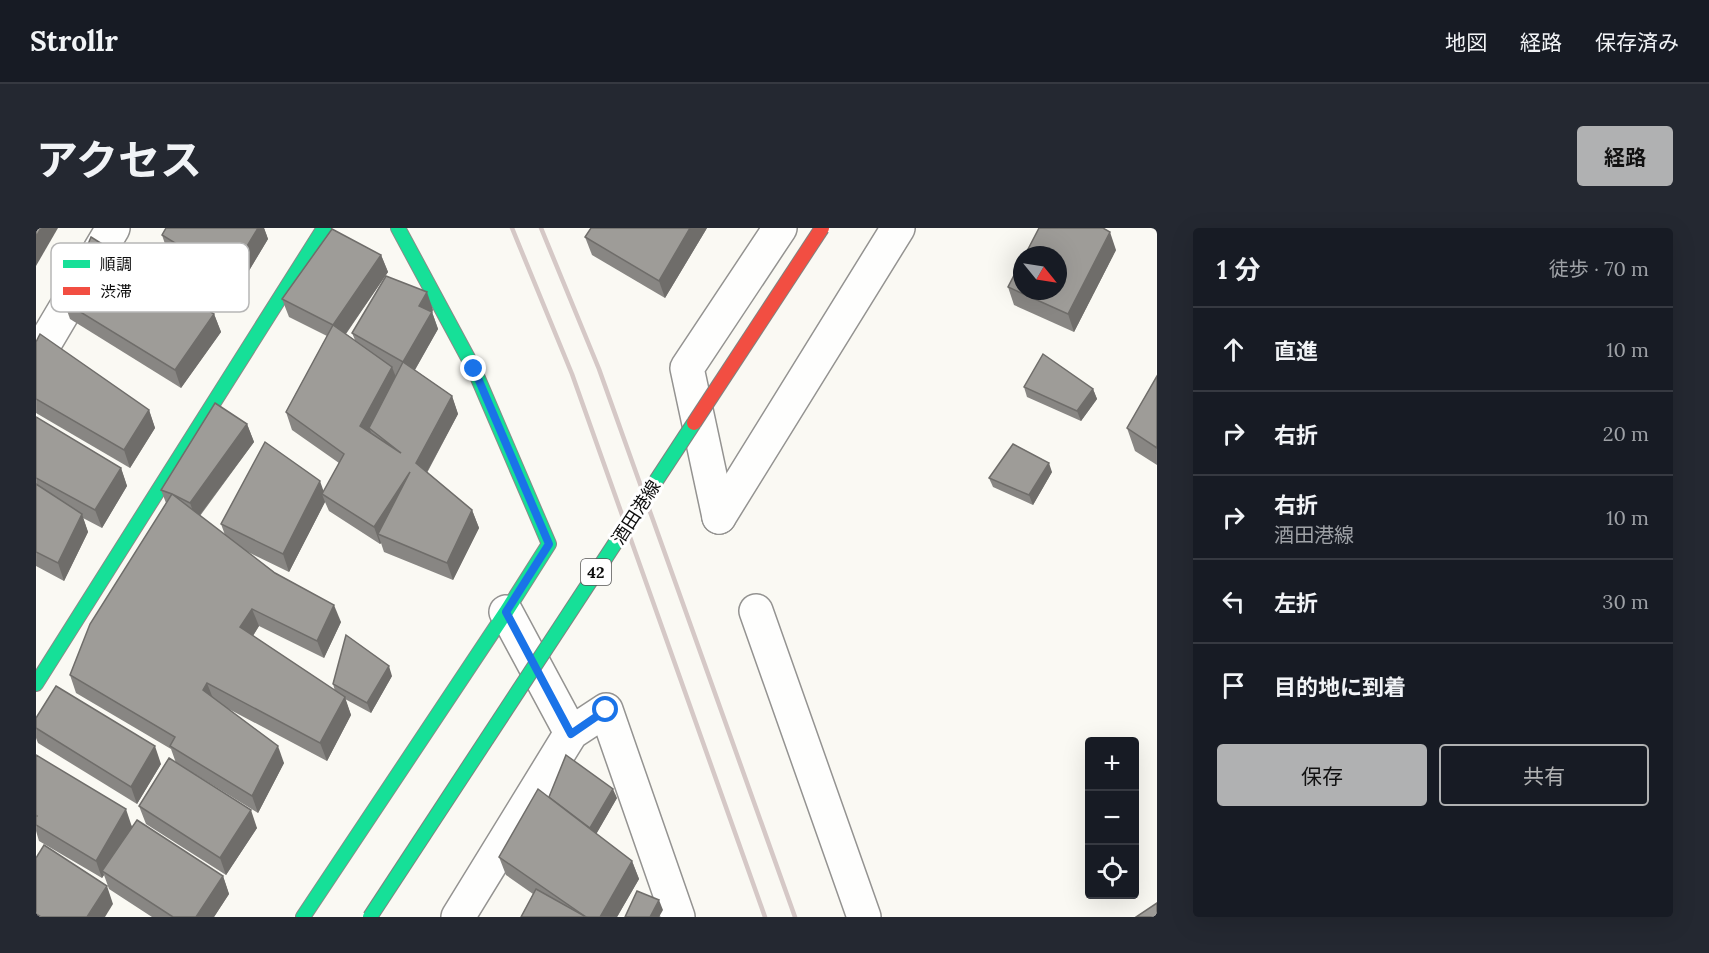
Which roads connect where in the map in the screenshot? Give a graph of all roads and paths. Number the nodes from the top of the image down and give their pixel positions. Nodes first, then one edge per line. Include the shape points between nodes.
1 (113, 228) edge
2 (324, 228) edge
3 (398, 228) edge
4 (780, 228) edge
5 (822, 228) edge
6 (898, 228) edge
7 (104, 243) edge
8 (63, 312) edge
9 (36, 358) edge
10 (756, 611) dead end
11 (506, 612) junction
12 (36, 684) edge
13 (571, 734) junction
14 (303, 917) edge
15 (370, 917) edge
16 (458, 917) edge
17 (678, 917) edge
18 (864, 917) edge

1 - 7 street
2 - 12 street
3 - 11 street via 474,369 549,544
4 - 6 street via 687,368 719,517
5 - 15 street, 酒田港線 / 42, bridge
8 - 9 street
10 - 18 street
11 - 13 street
11 - 14 street
13 - 16 street
13 - 17 street via 606,710

